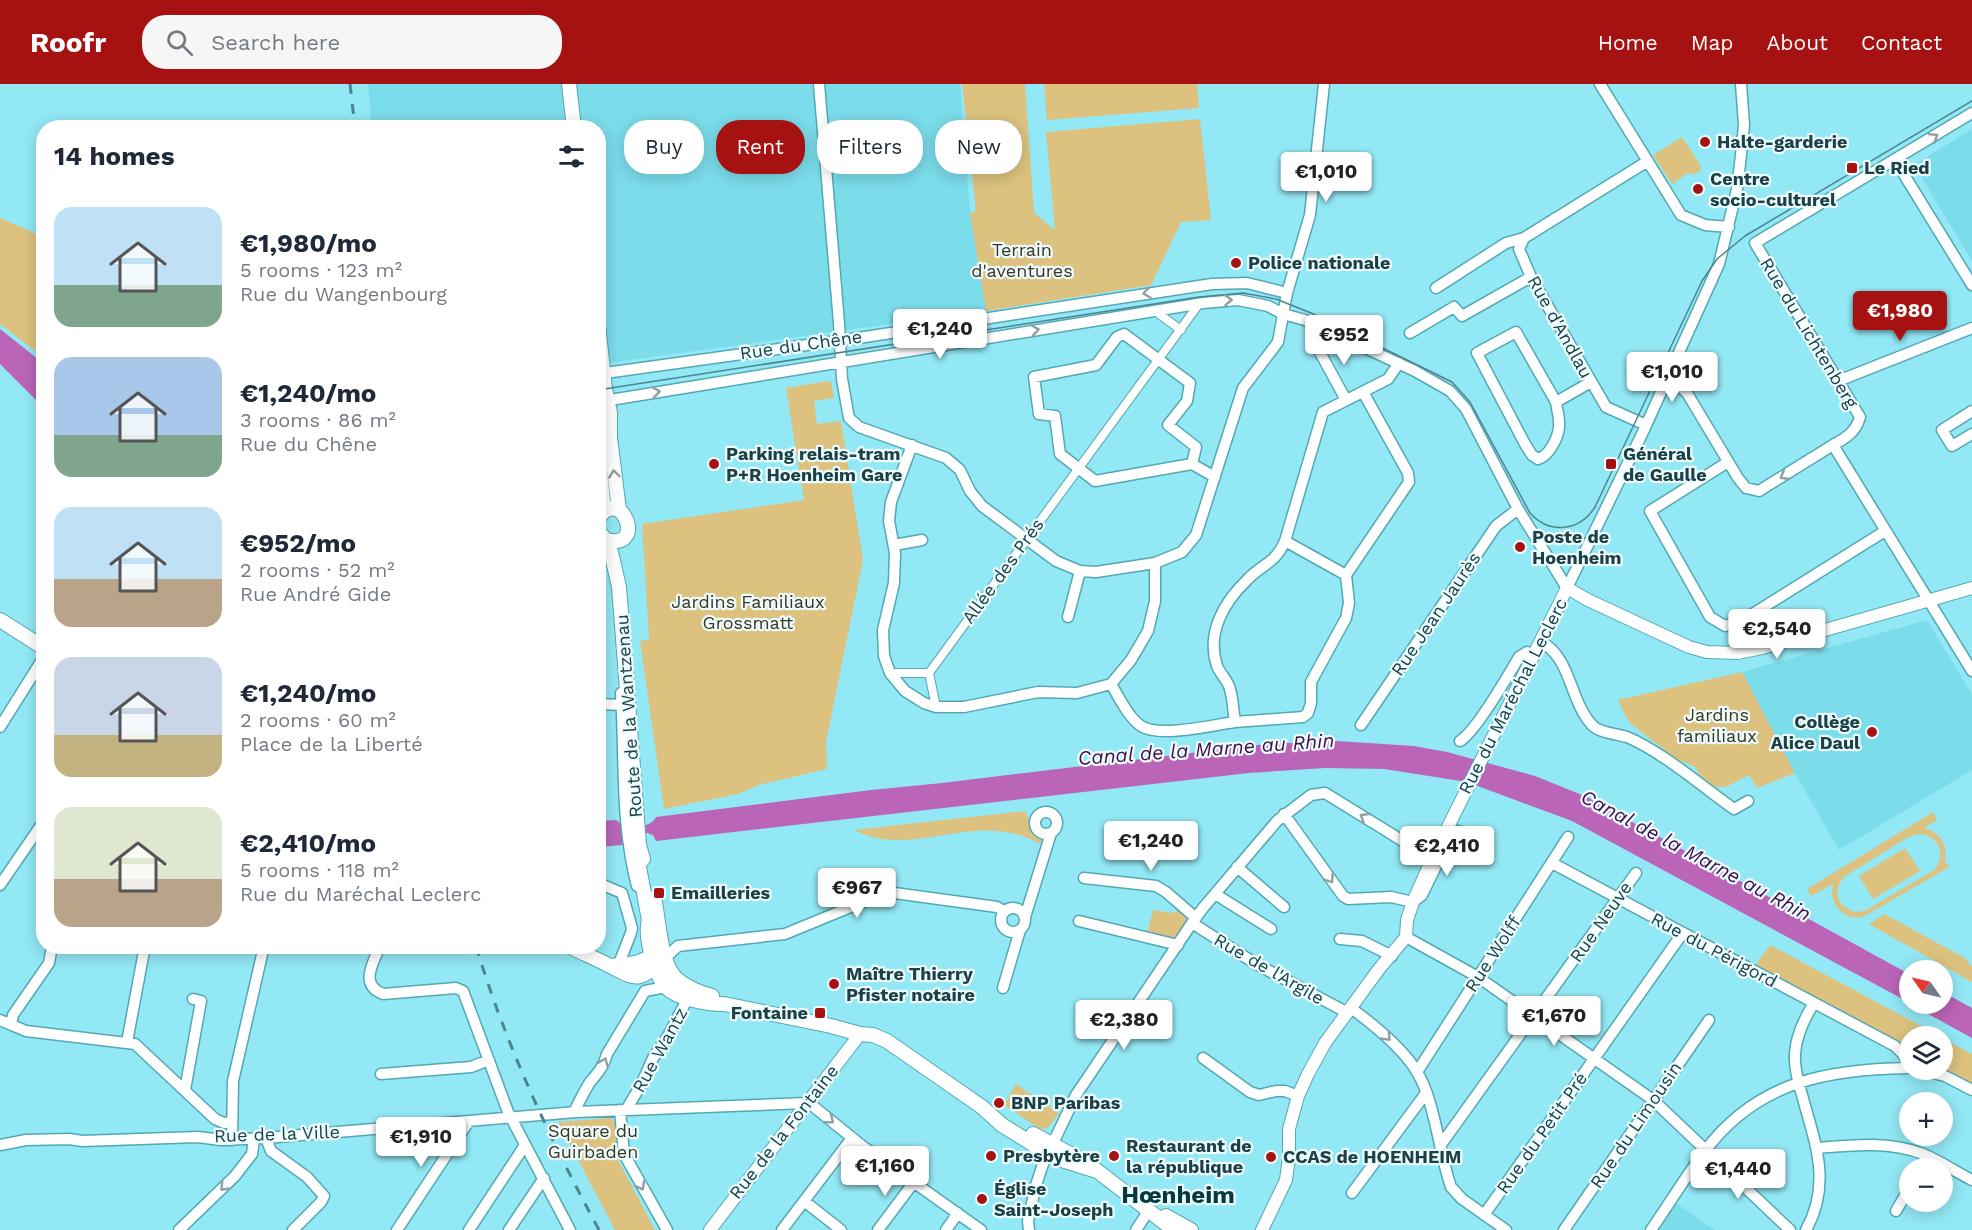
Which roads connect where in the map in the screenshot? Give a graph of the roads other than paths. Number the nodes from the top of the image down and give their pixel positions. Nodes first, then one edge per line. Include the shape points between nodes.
1 (570, 84) edge
2 (578, 84) edge
3 (819, 84) edge
4 (1324, 84) edge
5 (1600, 84) edge
6 (1741, 84) edge
7 (1972, 113) edge
8 (575, 120) edge
9 (576, 120) edge
10 (1895, 160) junction
11 (1648, 161) junction
12 (1729, 227) junction
13 (1524, 238) junction
14 (1531, 277) junction
15 (1972, 285) edge
16 (1436, 288) dead end
17 (1287, 293) junction
18 (1196, 308) dead end
19 (1160, 314) dead end
20 (1283, 314) junction
21 (1972, 328) edge
22 (1181, 330) junction
23 (1410, 333) dead end
24 (840, 340) junction
25 (1316, 345) dead end
26 (1158, 359) junction
27 (841, 363) junction
28 (1399, 363) junction
29 (606, 373) edge
30 (1670, 373) junction
31 (1838, 381) junction
32 (1590, 382) junction
33 (1363, 392) junction
34 (1346, 400) junction
35 (606, 401) edge
36 (1556, 402) junction
37 (606, 406) edge
38 (1972, 411) edge
39 (1646, 425) junction
40 (1972, 434) edge
41 (912, 445) junction
42 (1833, 445) junction
43 (1728, 462) junction
44 (1192, 464) junction
45 (1078, 469) junction
46 (1215, 477) junction
47 (1518, 509) junction
48 (619, 510) junction
49 (606, 513) edge
50 (1885, 531) junction
51 (608, 537) edge
52 (1027, 538) junction
53 (922, 540) dead end
54 (1284, 541) junction
55 (894, 545) junction
56 (1155, 563) junction
57 (1080, 571) junction
58 (1346, 575) junction
59 (619, 587) junction
60 (1567, 588) junction
61 (1972, 588) edge
62 (1929, 600) junction
63 (1068, 617) dead end
64 (0, 620) edge
65 (1540, 641) junction
66 (36, 643) edge
67 (1533, 654) junction
68 (36, 670) edge
69 (1972, 671) edge
70 (929, 672) junction
71 (890, 673) junction
72 (1111, 684) junction
73 (606, 704) edge
74 (621, 705) junction
75 (936, 706) junction
76 (1234, 722) junction
77 (1361, 725) dead end
78 (0, 727) edge
79 (1460, 741) dead end
80 (1748, 801) dead end
81 (630, 811) junction
82 (1284, 814) junction
83 (1458, 831) dead end
84 (36, 832) edge
85 (1051, 833) dead end
86 (1568, 837) dead end
87 (636, 848) junction
88 (1432, 859) junction
89 (1552, 863) junction
90 (1237, 867) junction
91 (1636, 873) dead end
92 (1084, 878) dead end
93 (0, 885) edge
94 (606, 886) edge
95 (1215, 894) junction
96 (1617, 898) junction
97 (1413, 902) junction
98 (1284, 907) dead end
99 (1004, 911) junction
100 (1025, 916) junction
101 (1194, 920) junction
102 (1079, 921) dead end
103 (1271, 929) dead end
104 (1020, 930) junction
105 (1682, 934) junction
106 (1406, 937) junction
107 (1340, 939) dead end
108 (1178, 945) junction
109 (50, 954) edge
110 (144, 954) edge
111 (262, 954) edge
112 (376, 954) edge
113 (588, 954) edge
114 (1392, 956) junction
115 (657, 960) junction
116 (614, 966) junction
117 (1478, 977) junction
118 (666, 987) junction
119 (1003, 988) dead end
120 (690, 994) junction
121 (193, 999) dead end
122 (1814, 1003) junction
123 (1349, 1011) junction
124 (1534, 1016) junction
125 (1709, 1020) dead end
126 (5, 1022) edge
127 (860, 1034) junction
128 (127, 1042) junction
129 (1899, 1050) edge
130 (1203, 1058) dead end
131 (1595, 1059) junction
132 (489, 1060) junction
133 (1899, 1068) edge
134 (1417, 1072) junction
135 (381, 1074) dead end
136 (1953, 1080) edge
137 (1798, 1082) junction
138 (185, 1090) junction
139 (1972, 1090) edge
140 (1426, 1093) junction
141 (1299, 1095) junction
142 (1653, 1100) junction
143 (807, 1102) junction
144 (623, 1110) junction
145 (576, 1112) junction
146 (510, 1118) junction
147 (469, 1121) junction
148 (232, 1122) junction
149 (267, 1138) junction
150 (852, 1138) junction
151 (254, 1139) junction
152 (232, 1140) junction
153 (0, 1145) edge
154 (525, 1145) junction
155 (1440, 1146) junction
156 (1817, 1148) junction
157 (1049, 1149) junction
158 (1706, 1150) junction
159 (271, 1151) junction
160 (252, 1154) junction
161 (1927, 1156) joint
162 (544, 1178) junction
163 (1972, 1180) edge
164 (914, 1182) junction
165 (1352, 1193) dead end
166 (804, 1202) junction
167 (1899, 1206) edge
168 (1149, 1210) junction
169 (1896, 1211) dead end
170 (958, 1213) junction
171 (1484, 1215) junction
172 (179, 1230) edge
173 (292, 1230) edge
174 (397, 1230) edge
175 (469, 1230) edge
176 (509, 1230) edge
177 (570, 1230) edge
178 (667, 1230) edge
179 (710, 1230) edge
180 (782, 1230) edge
181 (842, 1230) edge
182 (878, 1230) edge
183 (946, 1230) edge
184 (981, 1230) edge
185 (1029, 1230) edge
186 (1136, 1230) edge
187 (1174, 1230) edge
188 (1191, 1230) edge
189 (1262, 1230) edge
190 (1506, 1230) edge
191 (1564, 1230) edge
192 (1651, 1230) edge
193 (1790, 1230) edge
194 (1806, 1230) edge

1 - 8 main road
2 - 9 main road
3 - 24 street
4 - 17 street via 1310,215
5 - 11 street
6 - 12 street via 1744,125
10 -> 7 street
10 - 15 street
10 - 31 street, Rue du Lichtenberg via 1755,243
11 - 12 street via 1681,215 1705,225
11 - 13 street
12 - 30 street via 1719,264
13 - 14 street, Rue d'Andlau via 1519,249
13 - 16 street via 1506,243
14 - 23 street via 1462,316 1454,307
14 - 32 street, Rue d'Andlau
17 - 20 street
17 -> 24 street, Rue du Chêne via 1247,283 1212,284
18 - 22 street, Allée des Prés
19 - 22 street
27 -> 20 street, Rue du Chêne via 1224,300 1253,302
20 - 28 street, Rue du Chêne via 1305,320
20 - 46 street via 1278,342 1243,388
21 - 31 street
22 - 26 street, Allée des Prés
24 - 27 street
24 - 29 street, Rue du Chêne
25 - 34 street
26 - 44 street via 1190,383 1188,401 1168,424 1196,447
26 - 45 street, Allée des Prés
26 - 45 street via 1124,334 1117,337 1096,364 1034,377 1039,414 1055,416 1060,454
35 -> 27 street, Rue du Chêne
27 - 41 street via 849,418 859,427
28 - 33 street via 1388,379
28 - 47 street, Rue du Chêne via 1444,386 1462,404
30 - 39 street
30 - 43 street via 1687,393
31 - 42 street, Rue du Lichtenberg via 1860,417 1847,437
32 - 36 street
32 - 39 street, Rue d'Andlau via 1606,407
33 - 34 street
33 - 58 street via 1408,473 1409,482
34 - 54 street via 1323,412
36 - 36 street via 1558,431 1546,454 1536,458 1477,353 1516,332
48 -> 37 main road, Route de la Wantzenau via 610,413
38 - 40 street via 1942,430 1952,446
39 - 60 street
41 - 52 street via 946,458 960,470 982,506
41 - 55 street via 891,502
42 -> 43 street via 1759,491 1746,488
42 - 50 street
43 - 50 street via 1650,511 1710,616 1725,626 1743,620
44 - 45 street via 1095,481
44 - 46 street
45 - 52 street, Allée des Prés
46 - 56 street via 1196,535 1182,552
47 - 60 street, Rue du Chêne
47 - 77 street, Rue Jean Jaurès via 1496,526
48 - 49 main road
48 - 51 main road, Route de la Wantzenau via 629,522 627,532
50 - 62 street
51 - 59 main road, Route de la Wantzenau via 622,576
52 - 57 street via 1056,561
52 - 70 street, Allée des Prés
53 - 55 street
54 - 58 street
54 - 76 street via 1278,555 1228,600 1212,642 1217,667 1230,687
55 - 71 street via 894,583 883,630 884,656
56 - 57 street
56 - 72 street via 1155,602 1148,631
57 - 63 street
58 - 76 street via 1346,618 1311,682 1308,713 1302,717
59 - 74 street, Route de la Wantzenau via 615,602
59 - 81 main road, Route de la Wantzenau
60 - 62 street via 1689,647 1737,653
60 - 65 street, Rue du Maréchal Leclerc
61 - 62 street
62 - 69 street
64 - 66 main road
65 - 67 street, Rue du Maréchal Leclerc
65 - 80 street via 1557,654 1594,727 1647,747 1734,809
67 - 79 street via 1527,652 1519,657
67 - 88 street, Rue du Maréchal Leclerc
68 - 78 street
70 - 71 street
70 - 75 street
71 - 75 street via 905,692 924,704
72 - 75 street via 1077,693 1038,692 964,707
72 - 76 street via 1142,726 1159,731
73 - 74 street
74 - 81 street, Route de la Wantzenau
81 - 87 main road, Route de la Wantzenau
88 -> 82 street via 1325,793 1311,795
82 - 90 street
82 -> 97 street via 1343,896 1391,897
83 - 97 street, Rue du Maréchal Leclerc via 1422,895
84 - 93 street
85 - 100 street
86 - 89 street, Rue Wolff
87 - 115 main road, Route de la Wantzenau via 647,927
87 - 115 main road, Route de la Wantzenau via 658,915
88 - 97 street, Rue du Maréchal Leclerc
89 - 96 street, Rue du Périgord
89 - 117 street, Rue Wolff
90 - 95 street
90 - 98 street
91 - 96 street, Rue Neuve
92 - 101 street, Rue de l'Argile via 1156,886
94 - 116 street via 622,893 632,928
95 - 101 street
95 - 103 street
96 - 105 street, Rue du Périgord
96 - 124 street, Rue Neuve
97 - 106 street, Rue du Maréchal Leclerc
99 - 100 street via 1017,908
99 - 104 street via 1001,918 1005,929
99 - 115 street via 887,892 786,934 678,946
100 - 104 street
101 - 108 street
101 - 123 street, Rue de l'Argile via 1256,964
102 - 108 street
104 - 119 street
105 - 122 street, Rue du Périgord
105 - 131 street, Rue du Petit Pré
106 - 114 street, Rue du Maréchal Leclerc
106 - 117 street
107 - 114 street via 1362,941
108 - 157 street via 1076,1095
109 - 126 street via 49,963
110 - 128 street
111 - 148 street via 233,1081
112 - 132 street via 369,979 371,986 383,994 456,988 463,991
113 - 116 main road
114 - 123 street, Rue du Maréchal Leclerc
115 - 116 main road
115 - 118 main road
115 - 120 main road
117 - 124 street
117 - 134 street, Rue Wolff
118 - 120 main road
145 -> 118 street via 645,991
120 - 127 main road via 712,996 724,1004
120 - 144 street, Rue Wantz via 641,1085
121 - 138 street via 201,1001
122 - 129 street, Rue du Périgord
122 - 137 street via 1797,1038
123 -> 134 street, Rue de l'Argile via 1386,1035
123 - 141 street, Rue du Maréchal Leclerc via 1324,1043
124 - 131 street
124 - 155 street, Rue Neuve
125 - 142 street, Rue du Limousin
126 - 128 street via 26,1030
127 - 143 street, Rue de la Fontaine
127 - 157 main road via 886,1041 1002,1125
128 - 138 street via 135,1044
130 - 141 street via 1250,1092 1259,1095 1285,1091
131 - 142 street
131 - 171 street, Rue du Petit Pré
132 - 135 street via 471,1067
132 - 146 street
133 - 137 street via 1848,1071
134 - 140 street, Rue de l'Argile
136 - 139 street
137 - 156 street
137 - 158 street via 1742,1114
138 - 148 street via 215,1119
140 - 155 street, Rue de l'Argile
140 - 165 street
141 - 189 street, Rue du Maréchal Leclerc via 1289,1129 1286,1180
142 - 158 street
142 - 191 street, Rue du Limousin
143 - 144 street, Rue de la Ville
143 -> 150 street
143 - 179 street, Rue de la Fontaine
144 - 145 street, Rue de la Ville
144 -> 178 street via 624,1154
145 - 146 street, Rue de la Ville
146 - 147 street, Rue de la Ville
146 - 154 street
147 - 149 street, Rue de la Ville
147 - 174 street
148 - 152 street
149 - 151 street, Rue de la Ville
149 - 159 street
150 - 164 street
150 - 166 street
151 - 152 street, Rue de la Ville
151 - 160 street
152 - 153 street, Rue de la Ville via 69,1139
154 - 162 street
154 - 175 street
155 - 171 street, Rue de l'Argile via 1451,1187
156 - 161 street via 1875,1145
156 - 194 street via 1819,1193
157 - 168 main road via 1062,1160 1097,1171
157 - 185 street via 1036,1185
158 - 192 street
158 - 193 street
159 - 160 street
159 - 173 street via 306,1176 324,1196
160 -> 172 street
161 - 163 street
162 - 176 street
162 - 177 street
164 - 170 street
164 - 182 street
166 - 180 street
166 - 181 street
167 - 169 street
168 - 186 street
168 - 187 main road
168 - 188 main road
170 - 183 street
170 - 184 street
171 - 190 street, Rue de l'Argile

